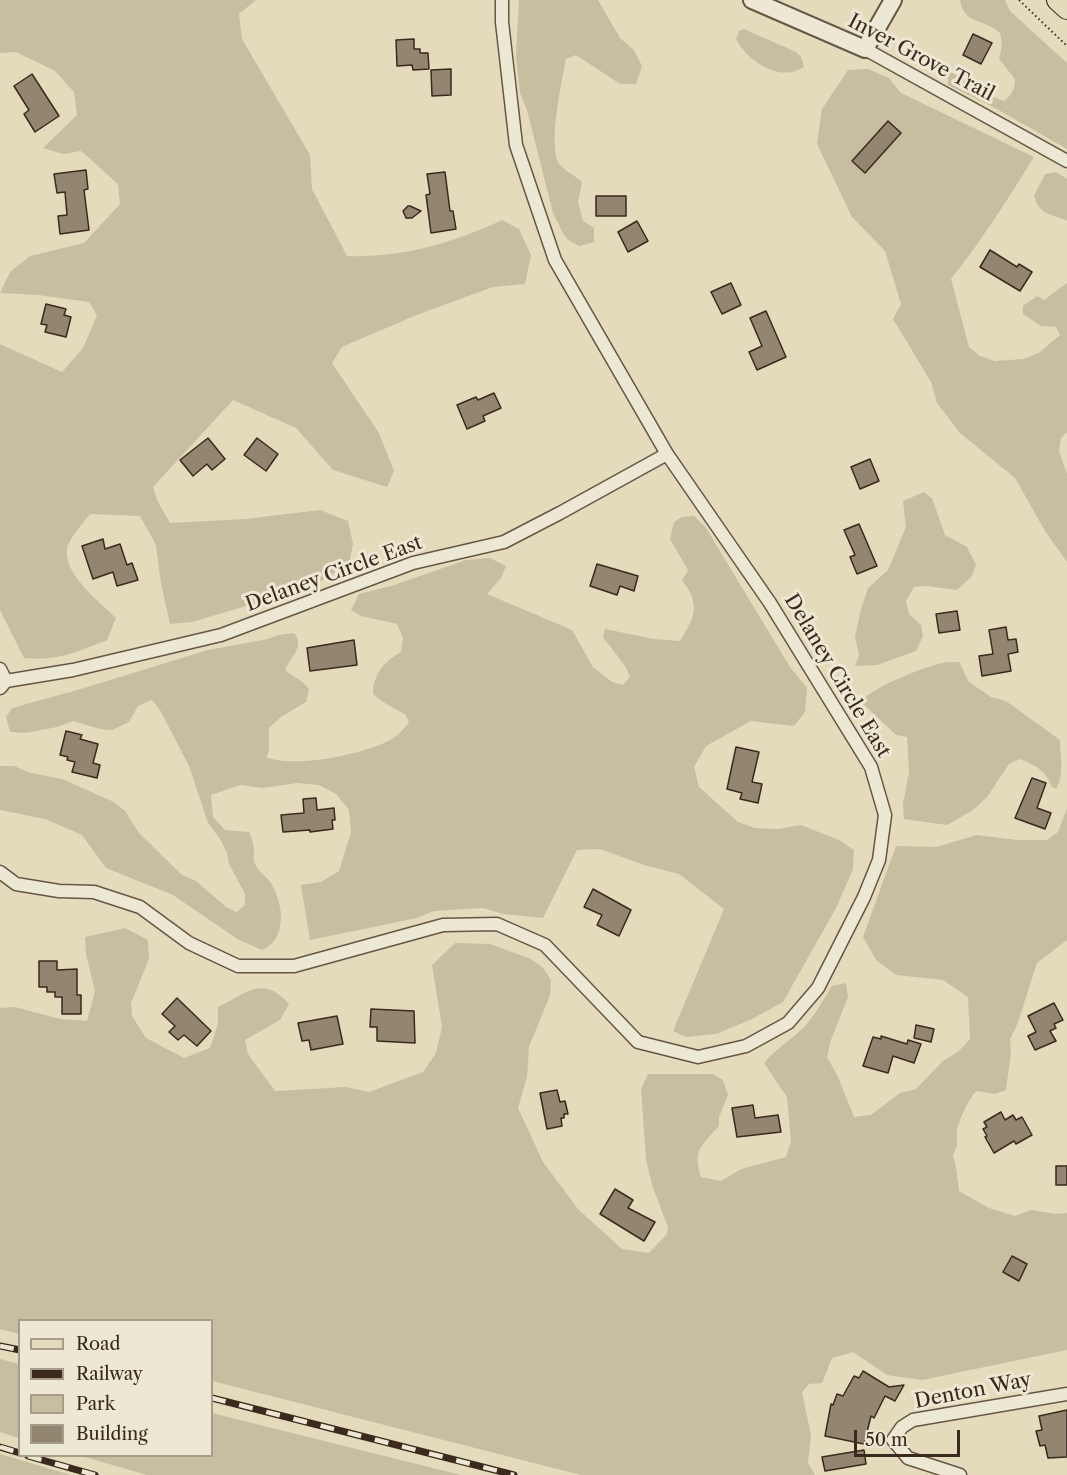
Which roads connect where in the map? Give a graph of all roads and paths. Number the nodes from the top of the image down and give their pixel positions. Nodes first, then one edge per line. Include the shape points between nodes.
1 (502, 0) edge
2 (752, 0) edge
3 (893, 0) edge
4 (1019, 0) edge
5 (1057, 0) edge
6 (1067, 9) edge
7 (1067, 46) edge
8 (866, 49) junction
9 (1067, 161) edge
10 (667, 454) junction
11 (2, 679) edge
12 (0, 872) edge
13 (1067, 1394) edge
14 (960, 1475) edge

1 - 10 street, Delaney Circle East via 516,145 555,260
2 - 8 street, Inver Grove Trail
3 - 8 street
4 - 7 path
5 - 6 main road
8 - 9 street, Inver Grove Trail
10 - 11 street, Delaney Circle East via 504,542 413,563 221,635 73,670
10 - 12 street, Delaney Circle East via 770,603 871,767 885,815 879,860 864,897 818,988 788,1023 746,1046 698,1057 638,1042 545,945 497,924 443,925 294,966 238,966 189,943 140,907 94,892 16,884
13 - 14 street, Denton Way via 913,1420 893,1440 908,1458

